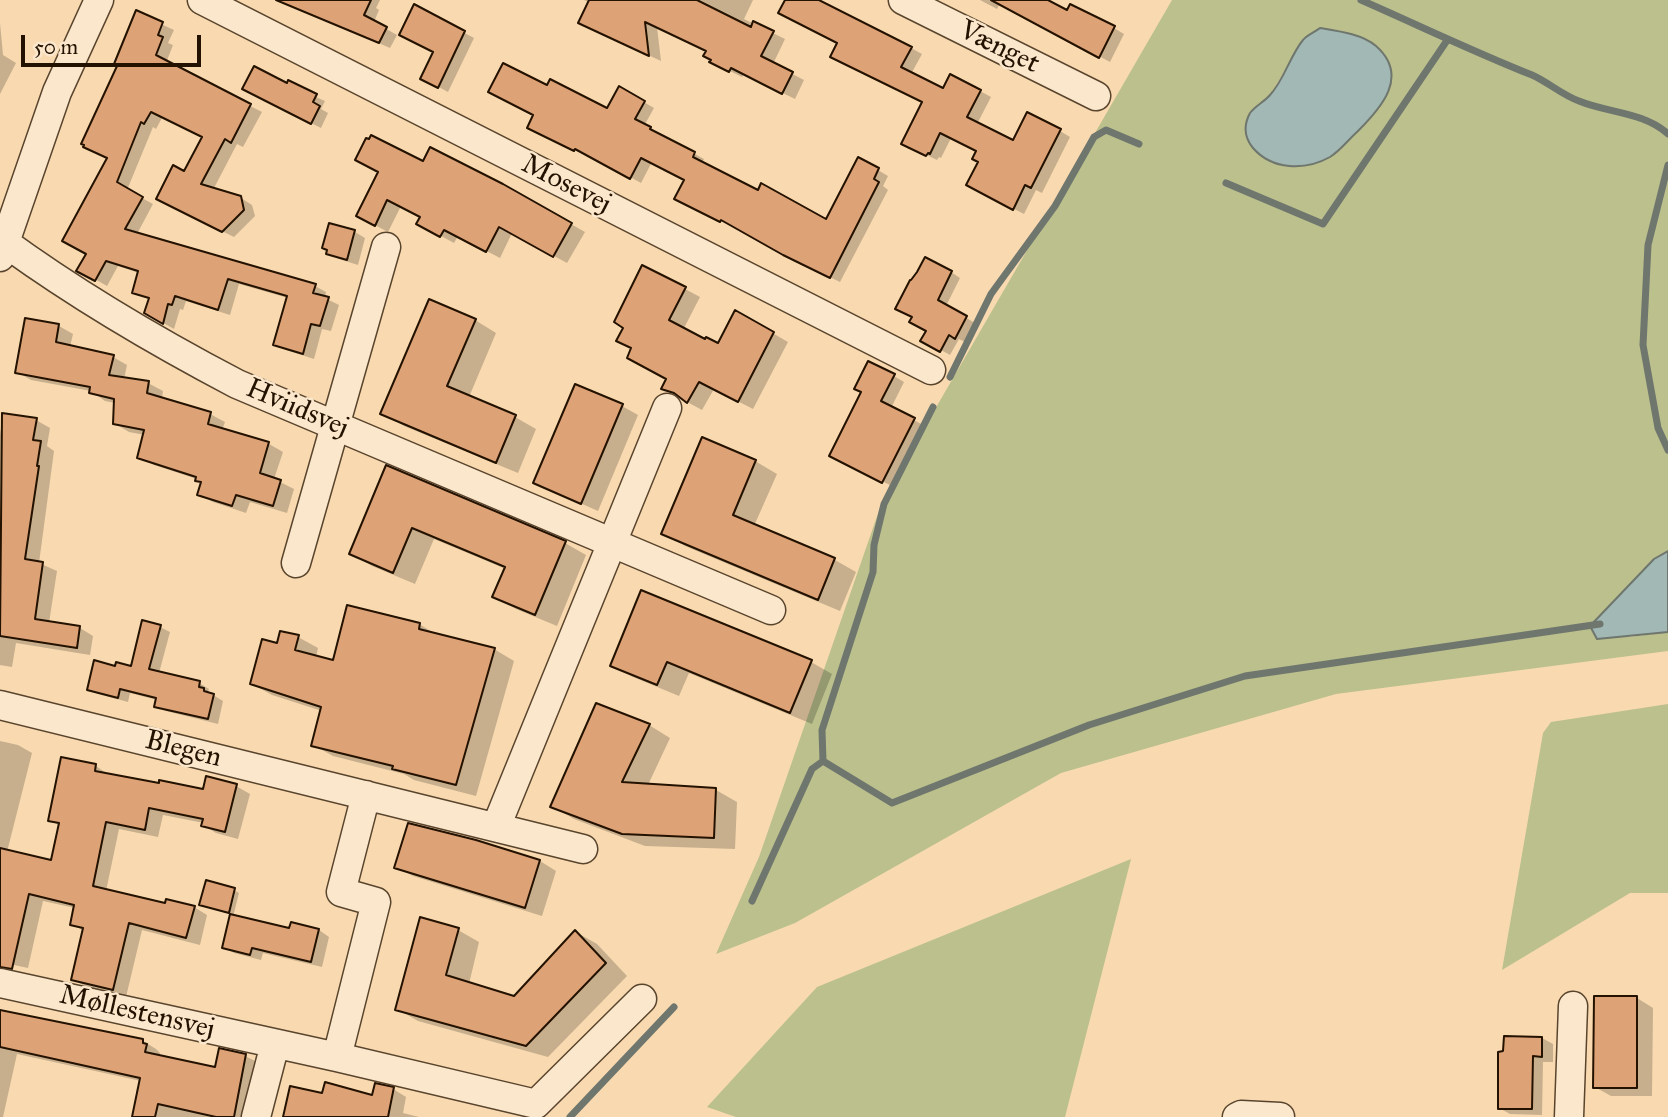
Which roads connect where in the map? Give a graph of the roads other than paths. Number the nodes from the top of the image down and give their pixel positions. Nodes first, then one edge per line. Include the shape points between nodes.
1 (99, 0) edge
2 (202, 0) edge
3 (903, 0) edge
4 (1096, 96) dead end
5 (1, 246) edge
6 (386, 247) dead end
7 (931, 370) dead end
8 (667, 408) dead end
9 (334, 426) junction
10 (613, 542) junction
11 (296, 564) dead end
12 (771, 610) dead end
13 (0, 705) edge
14 (366, 795) junction
15 (496, 827) junction
16 (583, 849) dead end
17 (0, 983) edge
18 (642, 999) dead end
19 (1573, 1006) dead end
20 (275, 1044) junction
21 (337, 1057) junction
22 (256, 1117) edge
23 (1237, 1117) edge
24 (1280, 1117) edge
25 (1569, 1117) edge

1 - 5 street via 57,92
2 - 7 street, Mosevej
3 - 4 street, Vænget
5 - 9 street, Hviidsvej via 172,350
6 - 9 street
8 - 10 street
9 - 10 street, Hviidsvej
9 - 11 street
10 - 12 street, Hviidsvej
10 - 15 street
13 - 14 street, Blegen
14 - 15 street, Blegen
14 - 21 street via 341,892 376,902
15 - 16 street, Blegen
17 - 20 street, Møllestensvej
18 - 21 street, Møllestensvej via 536,1104
19 - 25 street
20 - 21 street, Møllestensvej
20 - 22 street
23 - 24 street

